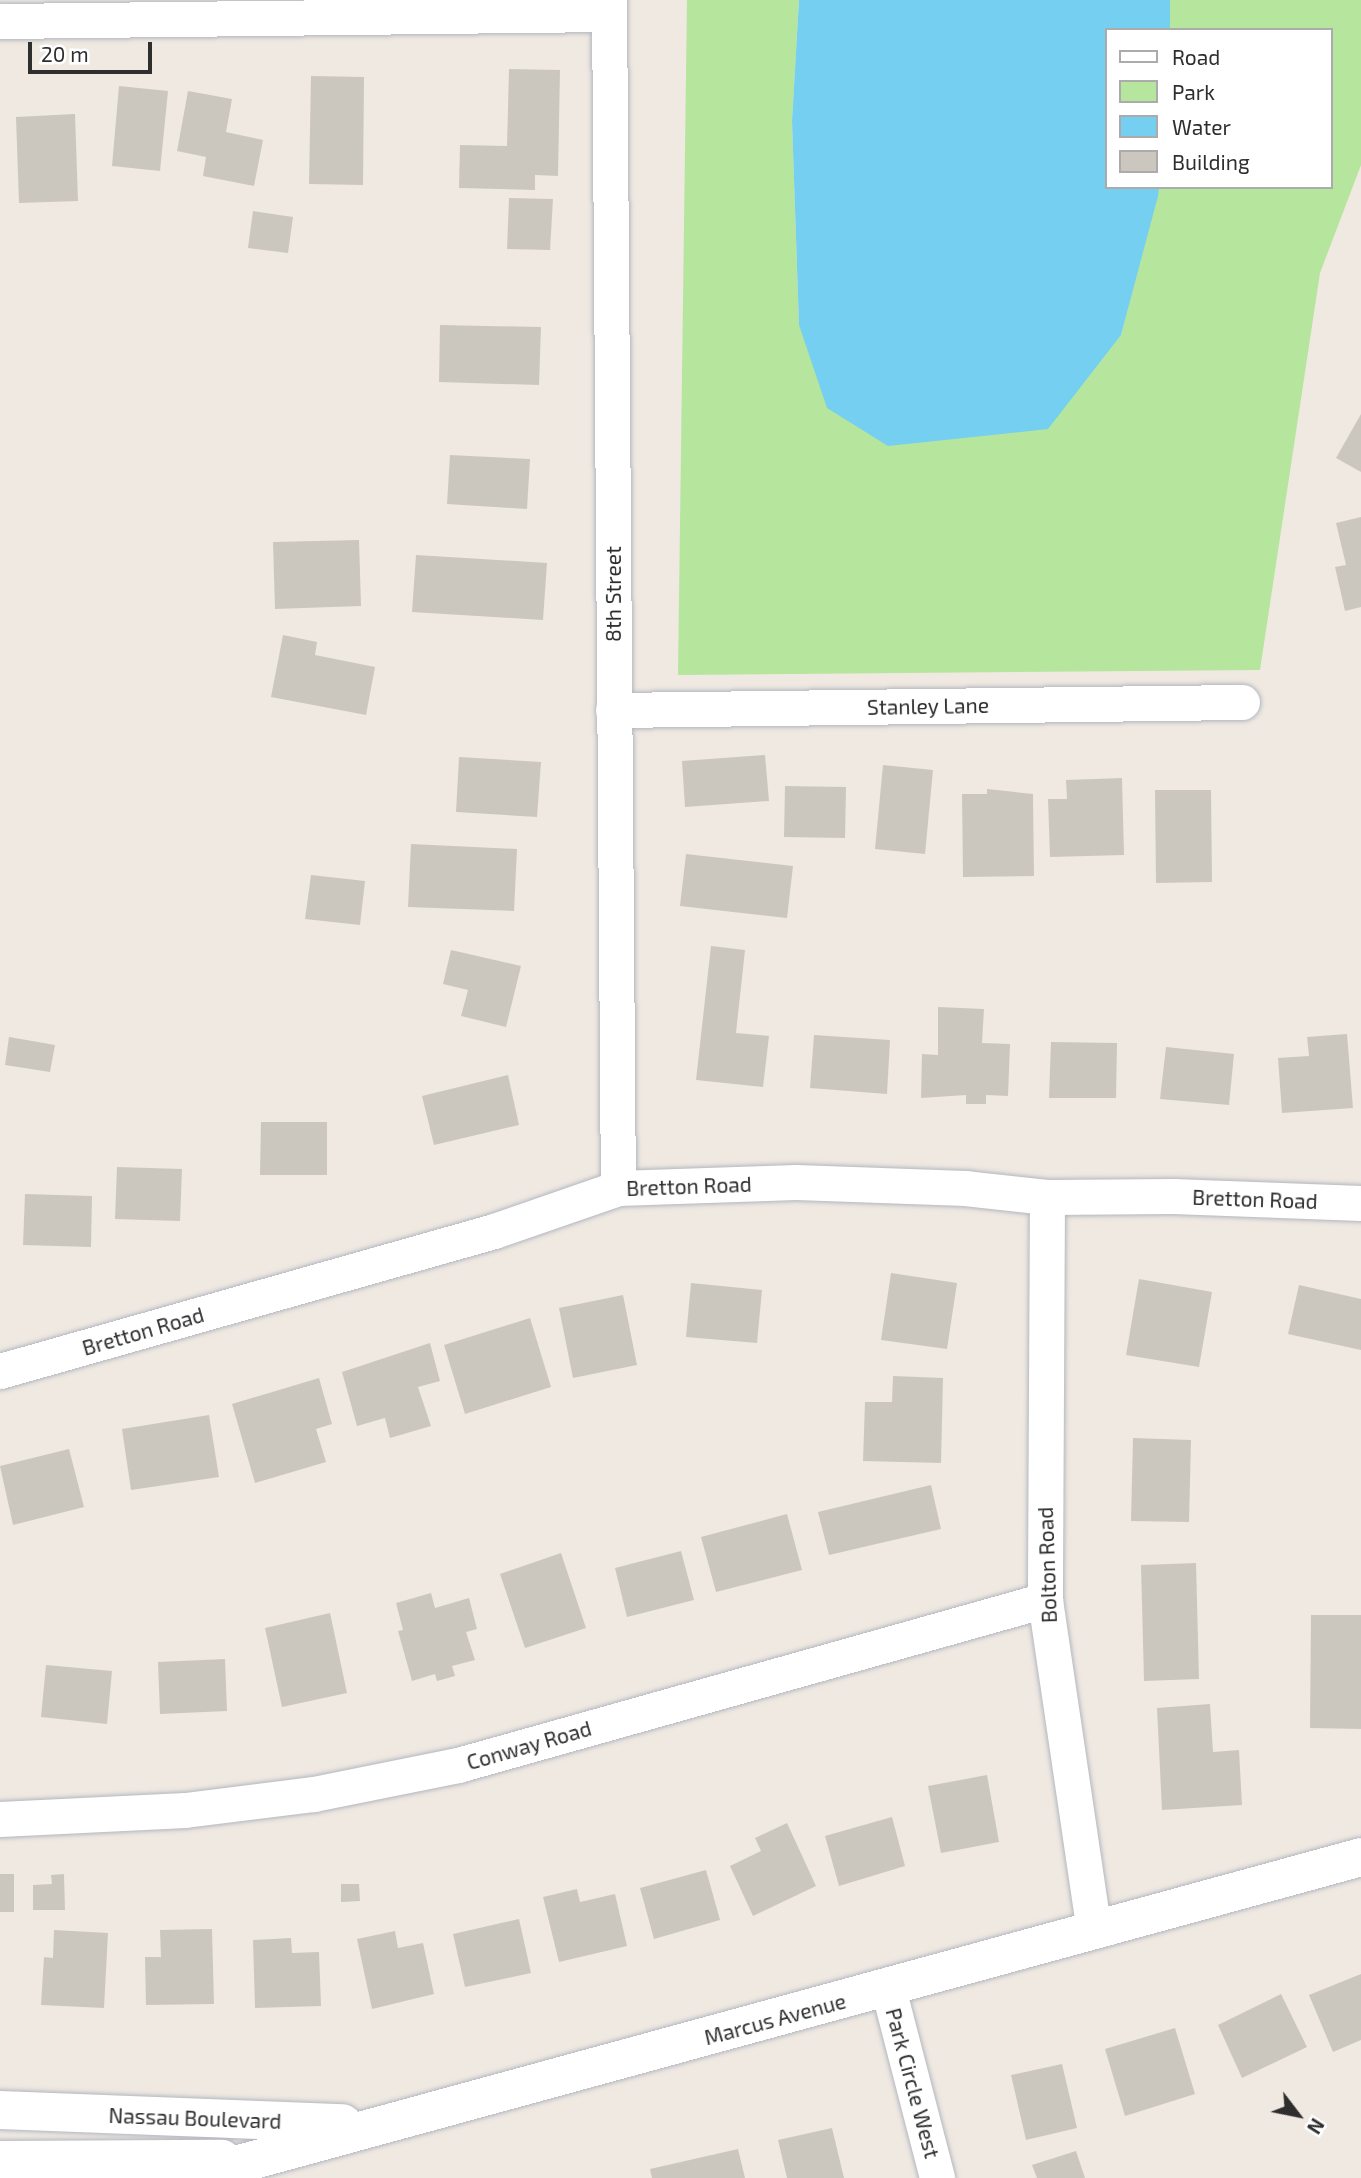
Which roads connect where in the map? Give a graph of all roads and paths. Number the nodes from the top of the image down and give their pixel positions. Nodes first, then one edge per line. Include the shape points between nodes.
1 (609, 7) edge
2 (0, 21) edge
3 (1242, 702) dead end
4 (613, 710) junction
5 (618, 1188) junction
6 (1047, 1197) junction
7 (1361, 1203) edge
8 (0, 1371) edge
9 (1045, 1600) junction
10 (0, 1819) edge
11 (1361, 1857) edge
12 (1094, 1930) junction
13 (888, 1988) junction
14 (0, 2110) edge
15 (390, 2125) junction
16 (245, 2159) junction
17 (0, 2160) edge
18 (188, 2178) edge
19 (937, 2178) edge

1 - 2 street
1 - 4 street, 8th Street
3 - 4 street, Stanley Lane
4 - 5 street, 8th Street
5 - 6 street, Bretton Road via 796,1182 965,1188
5 - 8 street, Bretton Road via 494,1231
6 - 7 street, Bretton Road
6 - 9 street, Bolton Road
9 - 10 street, Conway Road via 445,1768 314,1794 198,1808
9 - 12 street, Bolton Road
11 - 12 main road, Marcus Avenue
12 - 13 main road, Marcus Avenue
13 - 15 main road, Marcus Avenue
13 - 19 street, Park Circle West
14 - 15 main road, Nassau Boulevard
15 - 16 main road, Marcus Avenue
16 - 17 main road, Nassau Boulevard
16 - 18 main road, Marcus Avenue

